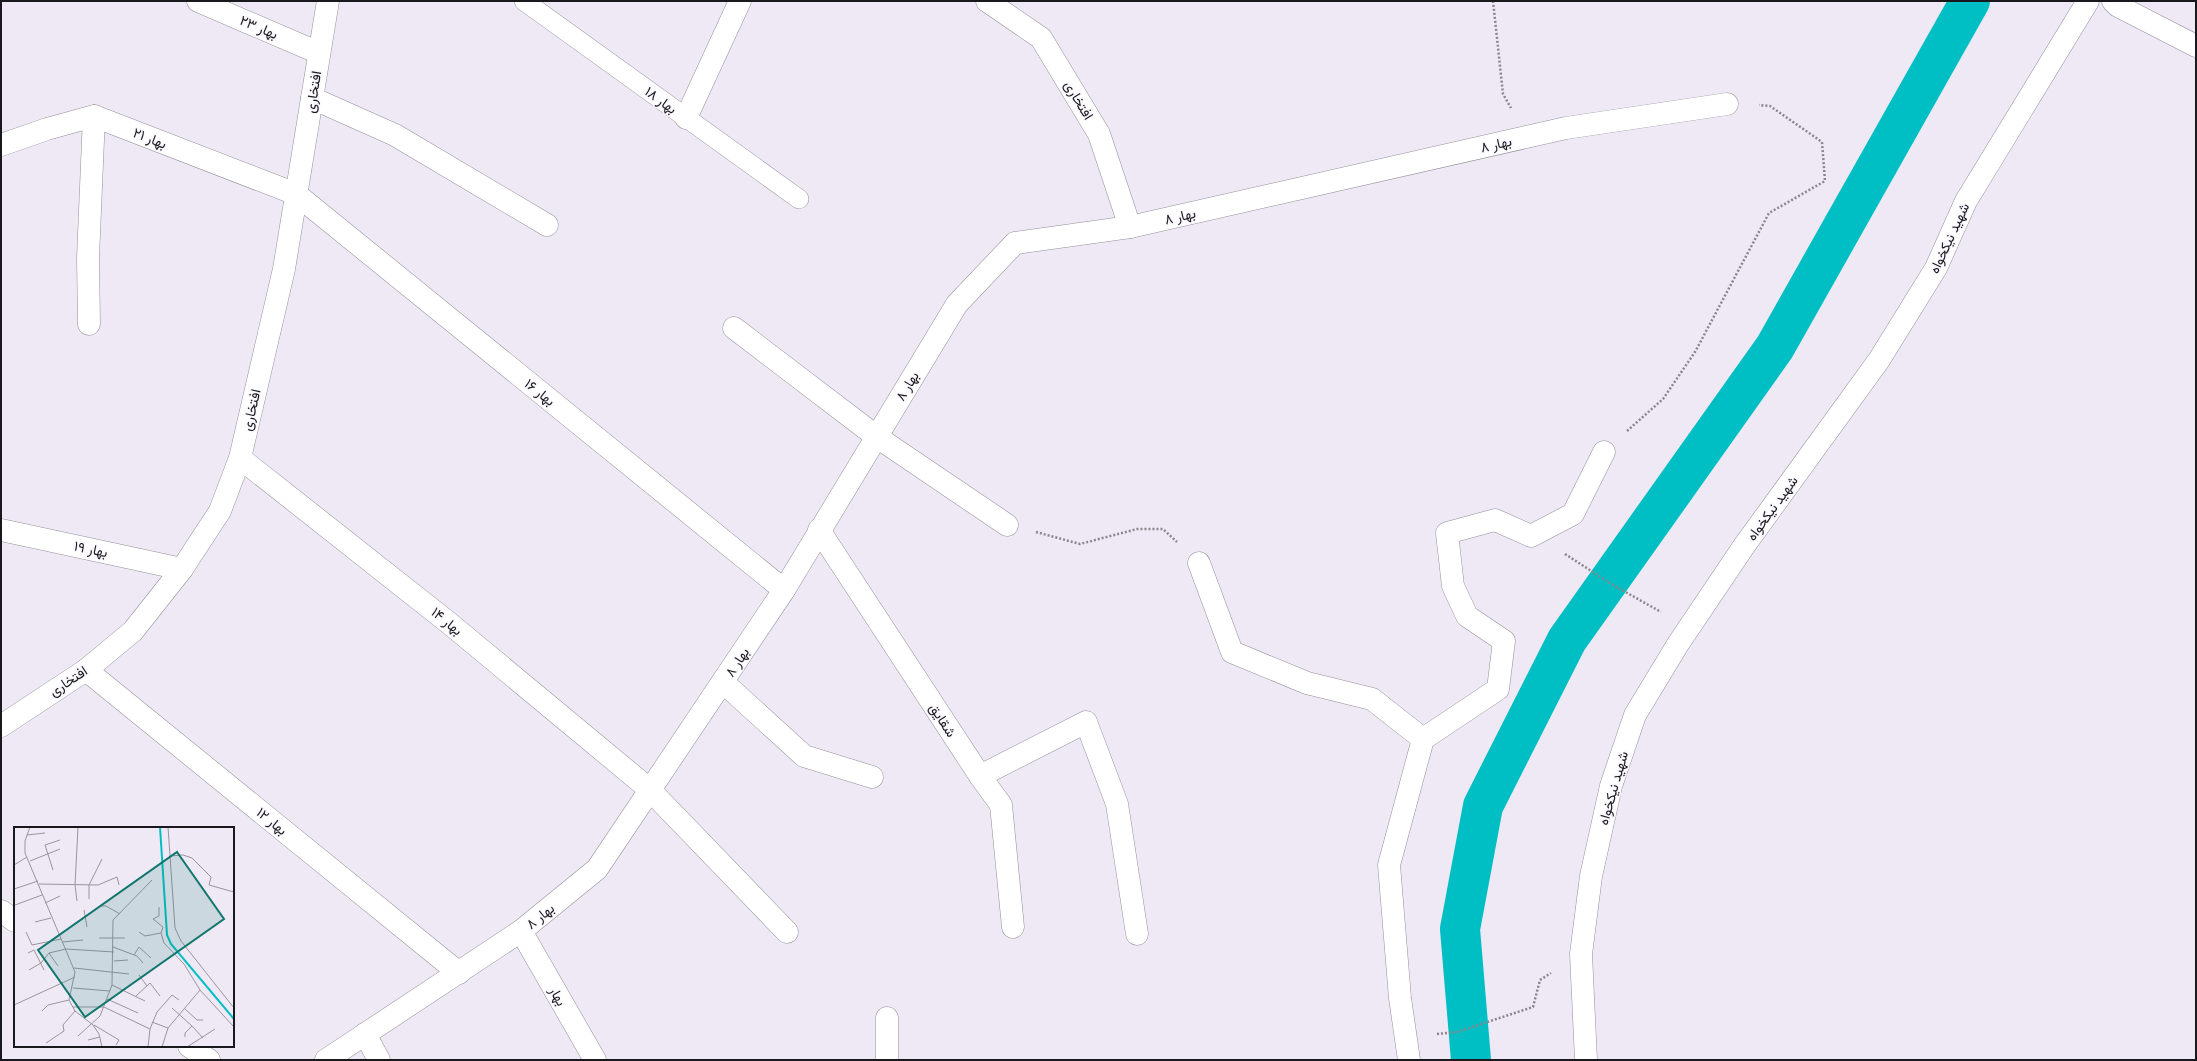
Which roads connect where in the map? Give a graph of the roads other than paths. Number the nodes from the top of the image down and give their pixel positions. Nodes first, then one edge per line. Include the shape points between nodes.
1 (198, 1) edge
2 (328, 1) edge
3 (524, 1) edge
4 (740, 1) edge
5 (987, 1) edge
6 (2088, 1) edge
7 (2113, 1) edge
8 (2196, 46) edge
9 (319, 53) junction
10 (312, 98) junction
11 (1727, 104) road end
12 (94, 116) junction
13 (686, 118) junction
14 (1, 145) edge
15 (296, 194) junction
16 (798, 199) dead end
17 (547, 225) dead end
18 (1130, 227) junction
19 (89, 324) dead end
20 (734, 328) dead end
21 (877, 437) junction
22 (1604, 452) road end
23 (240, 458) junction
24 (1007, 525) road end
25 (1, 530) edge
26 (819, 530) junction
27 (1199, 563) road end
28 (182, 569) junction
29 (784, 590) junction
30 (86, 670) junction
31 (724, 683) junction
32 (1, 726) edge
33 (1423, 739) junction
34 (980, 776) junction
35 (872, 777) dead end
36 (649, 789) junction
37 (1, 911) edge
38 (14, 920) edge
39 (1013, 927) dead end
40 (521, 931) junction
41 (787, 932) dead end
42 (1137, 934) dead end
43 (459, 973) junction
44 (887, 1018) dead end
45 (365, 1034) junction
46 (190, 1047) edge
47 (208, 1060) edge
48 (326, 1060) edge
49 (379, 1060) edge
50 (595, 1060) edge
51 (887, 1060) edge
52 (1409, 1060) edge
53 (1586, 1060) edge

1 - 9 street, بهار ۲۳
2 - 9 street, افتخاری
3 - 13 lane, بهار ۱۸
4 - 13 street
5 - 18 street, افتخاری via 1041,38 1099,134
6 - 53 street, شهید نیکخواه via 1966,201 1936,268 1879,360 1744,546 1688,629 1635,716 1611,786 1591,876 1581,965
7 - 8 street via 2118,6
9 - 10 street, افتخاری
10 - 15 street, افتخاری
10 - 17 street via 395,136
11 - 18 street, بهار ۸ via 1566,128
12 - 14 street
12 - 15 street, بهار ۲۱
12 - 19 street via 88,258
13 - 16 lane, بهار ۱۸
15 - 23 street, افتخاری via 284,269
15 - 29 street, بهار ۱۶
18 - 21 street, بهار ۸ via 1015,243 956,304
20 - 21 street
21 - 24 street
21 - 26 street, بهار ۸
22 - 33 street via 1574,514 1531,536 1495,520 1447,532 1453,586 1467,616 1504,641 1498,689
23 - 28 street, افتخاری via 220,511
23 - 36 street, بهار ۱۴ via 449,623
25 - 28 street, بهار ۱۹
26 - 29 street, بهار ۸
26 - 34 street, شقایق
27 - 33 street via 1232,652 1307,683 1372,699
28 - 30 street, افتخاری via 133,631
29 - 31 street, بهار ۸
30 - 32 street, افتخاری
30 - 43 street, بهار ۱۲
31 - 35 street via 804,756
31 - 36 street, بهار ۸
33 - 52 street via 1389,866 1400,998
34 - 39 street, شقایق via 1001,805
34 - 42 street via 1086,722 1117,804
36 - 40 street, بهار ۸ via 597,869
36 - 41 street, بهار ۱۴
37 - 38 street
40 - 43 street, بهار ۸
40 - 50 street, بهار
43 - 45 street, بهار ۸
44 - 51 street
45 - 48 street, بهار ۸
45 - 49 street
46 - 47 street

